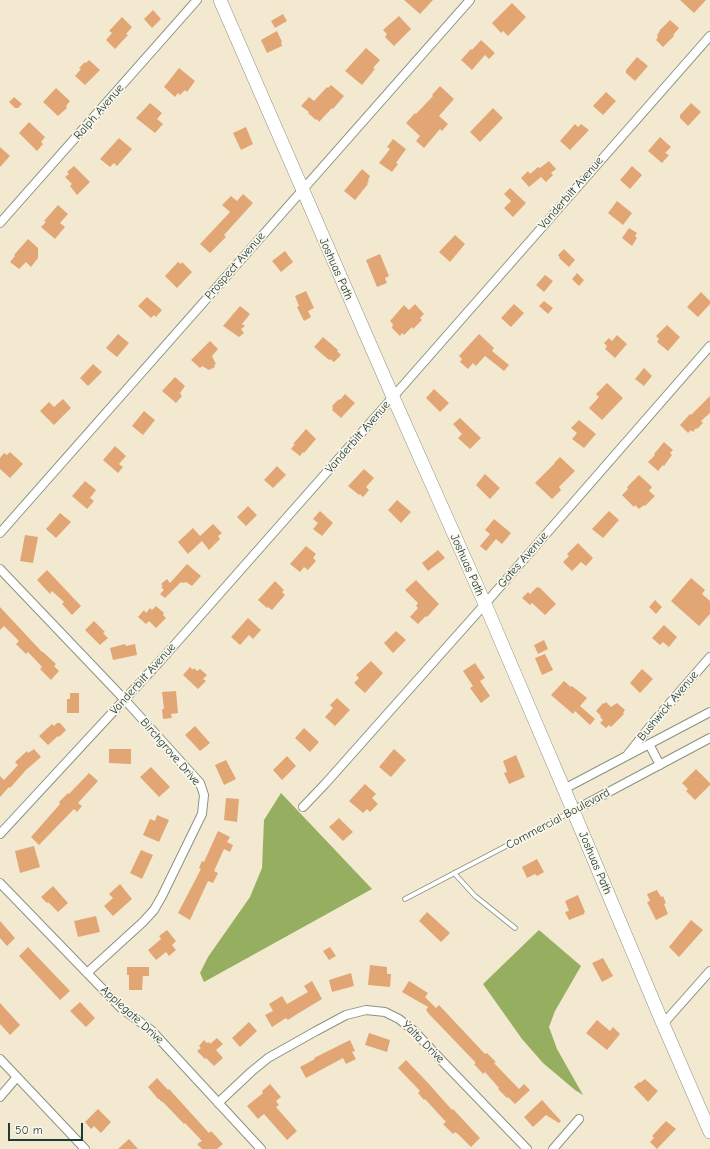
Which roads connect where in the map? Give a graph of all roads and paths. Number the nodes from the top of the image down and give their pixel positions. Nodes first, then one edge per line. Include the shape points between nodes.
1 (197, 0) edge
2 (220, 0) edge
3 (470, 0) edge
4 (710, 36) edge
5 (302, 190) junction
6 (0, 223) edge
7 (710, 346) edge
8 (393, 397) junction
9 (0, 533) edge
10 (0, 569) edge
11 (484, 604) junction
12 (710, 657) edge
13 (124, 700) junction
14 (710, 712) edge
15 (710, 738) edge
16 (649, 744) junction
17 (626, 756) junction
18 (660, 765) junction
19 (564, 790) junction
20 (303, 807) dead end
21 (573, 811) junction
22 (0, 834) edge
23 (454, 873) junction
24 (0, 883) edge
25 (405, 899) dead end
26 (515, 928) dead end
27 (710, 970) edge
28 (87, 973) junction
29 (663, 1024) junction
30 (0, 1059) edge
31 (17, 1077) junction
32 (0, 1097) edge
33 (218, 1103) junction
34 (579, 1119) dead end
35 (710, 1132) edge
36 (85, 1149) edge
37 (261, 1149) edge
38 (527, 1149) edge
39 (553, 1149) edge

1 - 6 street, Ralph Avenue
2 - 5 main road, Joshuas Path
3 - 5 street, Prospect Avenue
4 - 8 street, Vanderbilt Avenue
5 - 8 main road, Joshuas Path
5 - 9 street, Prospect Avenue
7 - 11 street, Gates Avenue
8 - 11 main road, Joshuas Path
8 - 13 street, Vanderbilt Avenue
10 - 13 street, Birchgrove Drive
11 - 19 main road, Joshuas Path
11 - 20 street, Gates Avenue
12 - 17 street, Bushwick Avenue
13 - 22 street, Vanderbilt Avenue
13 - 28 street, Birchgrove Drive via 200,783 204,795 202,814 154,910
14 - 16 street, Commercial Boulevard
15 - 18 street, Commercial Boulevard
16 - 17 street, Commercial Boulevard
16 - 18 street
17 - 19 street, Commercial Boulevard
18 - 21 street, Commercial Boulevard
19 - 21 main road, Joshuas Path
21 - 23 lane, Commercial Boulevard
21 - 29 main road, Joshuas Path
23 - 25 lane, Commercial Boulevard
23 - 26 lane via 475,896
24 - 28 street, Applegate Drive
27 - 29 street
28 - 33 street, Applegate Drive via 121,1008 151,1030
29 - 35 main road, Joshuas Path
30 - 31 street
31 - 32 street
31 - 36 street
33 - 37 street, Applegate Drive
33 - 38 street, Yalta Drive via 268,1058 316,1031 346,1015 366,1010 385,1012 414,1030
34 - 39 street

